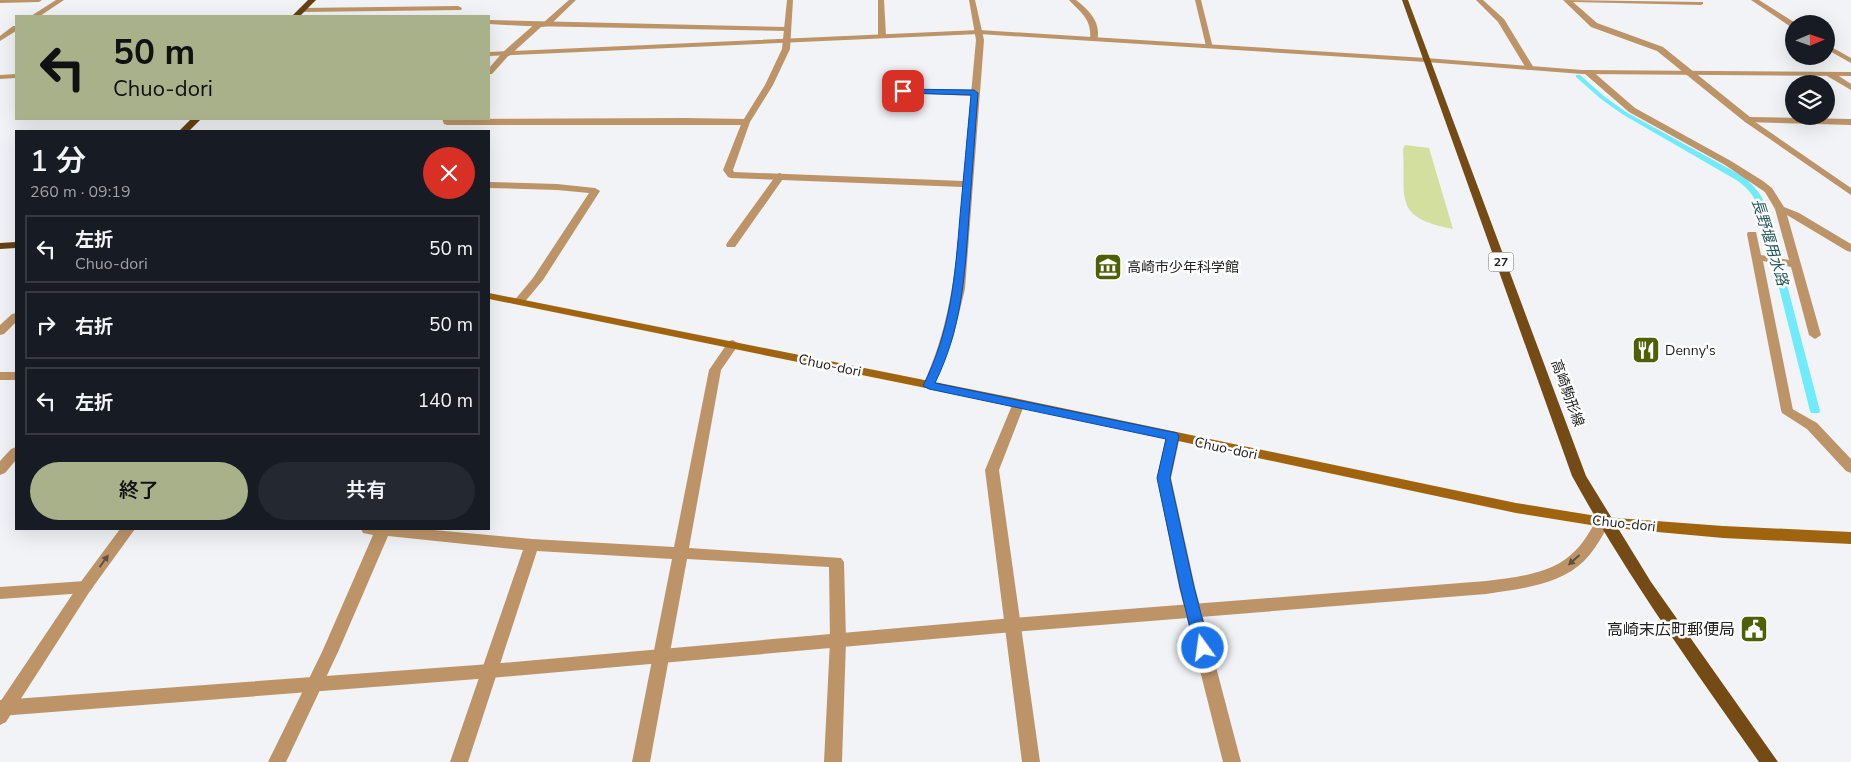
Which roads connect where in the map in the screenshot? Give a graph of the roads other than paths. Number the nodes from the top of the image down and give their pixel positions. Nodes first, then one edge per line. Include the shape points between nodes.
1 (39, 0) edge
2 (60, 0) edge
3 (312, 0) edge
4 (466, 0) edge
5 (573, 0) edge
6 (790, 0) edge
7 (881, 0) edge
8 (972, 0) edge
9 (1072, 0) edge
10 (1198, 0) edge
11 (1405, 0) edge
12 (1480, 0) edge
13 (1754, 0) edge
14 (0, 1) edge
15 (1639, 1) edge
16 (1701, 3) edge
17 (458, 8) junction
18 (299, 13) edge
19 (37, 15) edge
20 (450, 15) edge
21 (1785, 19) edge
22 (490, 22) edge
23 (1610, 24) dead end
24 (539, 25) junction
25 (1594, 25) junction
26 (15, 29) edge
27 (787, 29) junction
28 (979, 32) junction
29 (882, 36) junction
30 (1094, 38) junction
31 (0, 39) edge
32 (788, 40) junction
33 (1210, 46) junction
34 (1835, 51) edge
35 (490, 54) edge
36 (506, 54) junction
37 (1426, 60) junction
38 (1851, 61) edge
39 (1530, 68) junction
40 (490, 71) edge
41 (1588, 72) junction
42 (1689, 73) junction
43 (1830, 74) junction
44 (1851, 74) edge
45 (15, 76) edge
46 (0, 77) edge
47 (1851, 88) edge
48 (903, 91) dead end
49 (974, 93) junction
50 (195, 120) edge
51 (446, 120) edge
52 (1748, 120) junction
53 (474, 122) junction
54 (746, 122) junction
55 (1851, 122) edge
56 (185, 130) edge
57 (467, 130) edge
58 (780, 176) junction
59 (967, 184) junction
60 (490, 185) edge
61 (1851, 192) edge
62 (1780, 209) junction
63 (1752, 234) dead end
64 (15, 245) edge
65 (730, 245) dead end
66 (0, 246) edge
67 (1851, 249) edge
68 (1762, 258) junction
69 (1792, 264) junction
70 (490, 296) edge
71 (519, 302) junction
72 (15, 317) edge
73 (0, 331) edge
74 (1815, 335) dead end
75 (733, 344) junction
76 (0, 376) edge
77 (15, 376) edge
78 (929, 386) junction
79 (1019, 403) junction
80 (1173, 436) junction
81 (15, 453) edge
82 (1851, 468) edge
83 (0, 470) edge
84 (1603, 522) junction
85 (127, 530) edge
86 (376, 530) edge
87 (1851, 538) edge
88 (532, 546) junction
89 (680, 554) junction
90 (85, 587) junction
91 (0, 593) edge
92 (1193, 610) junction
93 (1013, 625) junction
94 (838, 641) junction
95 (660, 655) junction
96 (490, 671) junction
97 (314, 684) junction
98 (2, 711) edge
99 (278, 762) edge
100 (460, 762) edge
101 (641, 762) edge
102 (833, 762) edge
103 (1031, 762) edge
104 (1232, 762) edge
105 (1769, 762) edge

1 - 14 street
2 - 19 street
3 - 18 highway
4 - 17 street
5 - 24 street via 546,24
6 - 27 street
7 - 29 street
8 - 28 street
9 - 30 street via 1089,13 1095,28
10 - 33 street
11 - 37 main road, 高崎駒形線 / 27
12 - 39 street via 1501,21
13 - 21 street
15 - 16 street
15 - 25 street via 1566,0
17 - 18 street
17 - 20 street
22 - 24 street
23 - 25 street
24 - 27 street
24 - 36 street
25 - 42 street via 1660,49
26 - 31 street
27 - 32 street
28 - 29 street
28 - 30 street
28 - 49 street
29 - 32 street
30 - 33 street
32 - 36 street
32 - 54 street via 769,85
33 - 37 street
34 - 38 street
35 - 36 street
36 - 40 street
37 - 39 street
37 - 84 main road, 高崎駒形線 / 27 via 1579,476
39 - 41 street
41 - 42 street
41 - 62 street via 1632,110 1760,183 1769,190
42 - 43 street
42 - 52 street
43 - 44 street
43 - 47 street
45 - 46 street
48 - 49 street
49 - 59 street
50 - 56 highway
51 - 53 street
52 - 55 street
52 - 61 street
53 - 54 street
53 - 57 street
54 - 58 street via 728,170 731,175
58 - 59 street
58 - 65 street
59 - 78 street via 954,319 941,361
60 - 71 street via 595,191
62 - 67 street
62 - 69 street
63 - 68 street
64 - 66 highway
68 - 69 street
68 - 82 street via 1787,410 1812,426
69 - 74 street
70 - 71 main road, Chuo-dori
71 - 75 main road, Chuo-dori
72 - 73 street
75 - 78 main road, Chuo-dori
75 - 89 street via 715,370
76 - 77 street
78 - 79 main road, Chuo-dori
79 - 80 main road, Chuo-dori
79 - 93 street via 992,470
80 - 84 main road, Chuo-dori via 1516,508
80 - 92 street via 1164,478
81 - 83 street
84 - 87 main road, Chuo-dori
84 -> 92 street via 1575,562 1560,571 1527,580 1457,591
84 - 105 main road, 高崎駒形線 / 27
90 -> 85 street
86 - 88 street
86 - 97 street via 330,652
88 - 89 street
88 - 96 street
89 - 94 street via 836,562
89 - 95 street
90 - 91 street
90 - 98 street
92 - 93 street
92 - 104 street
93 - 94 street
93 - 103 street
94 - 95 street
94 - 102 street
95 - 96 street
95 - 101 street
96 - 97 street
96 - 100 street
97 - 98 street
97 - 99 street

